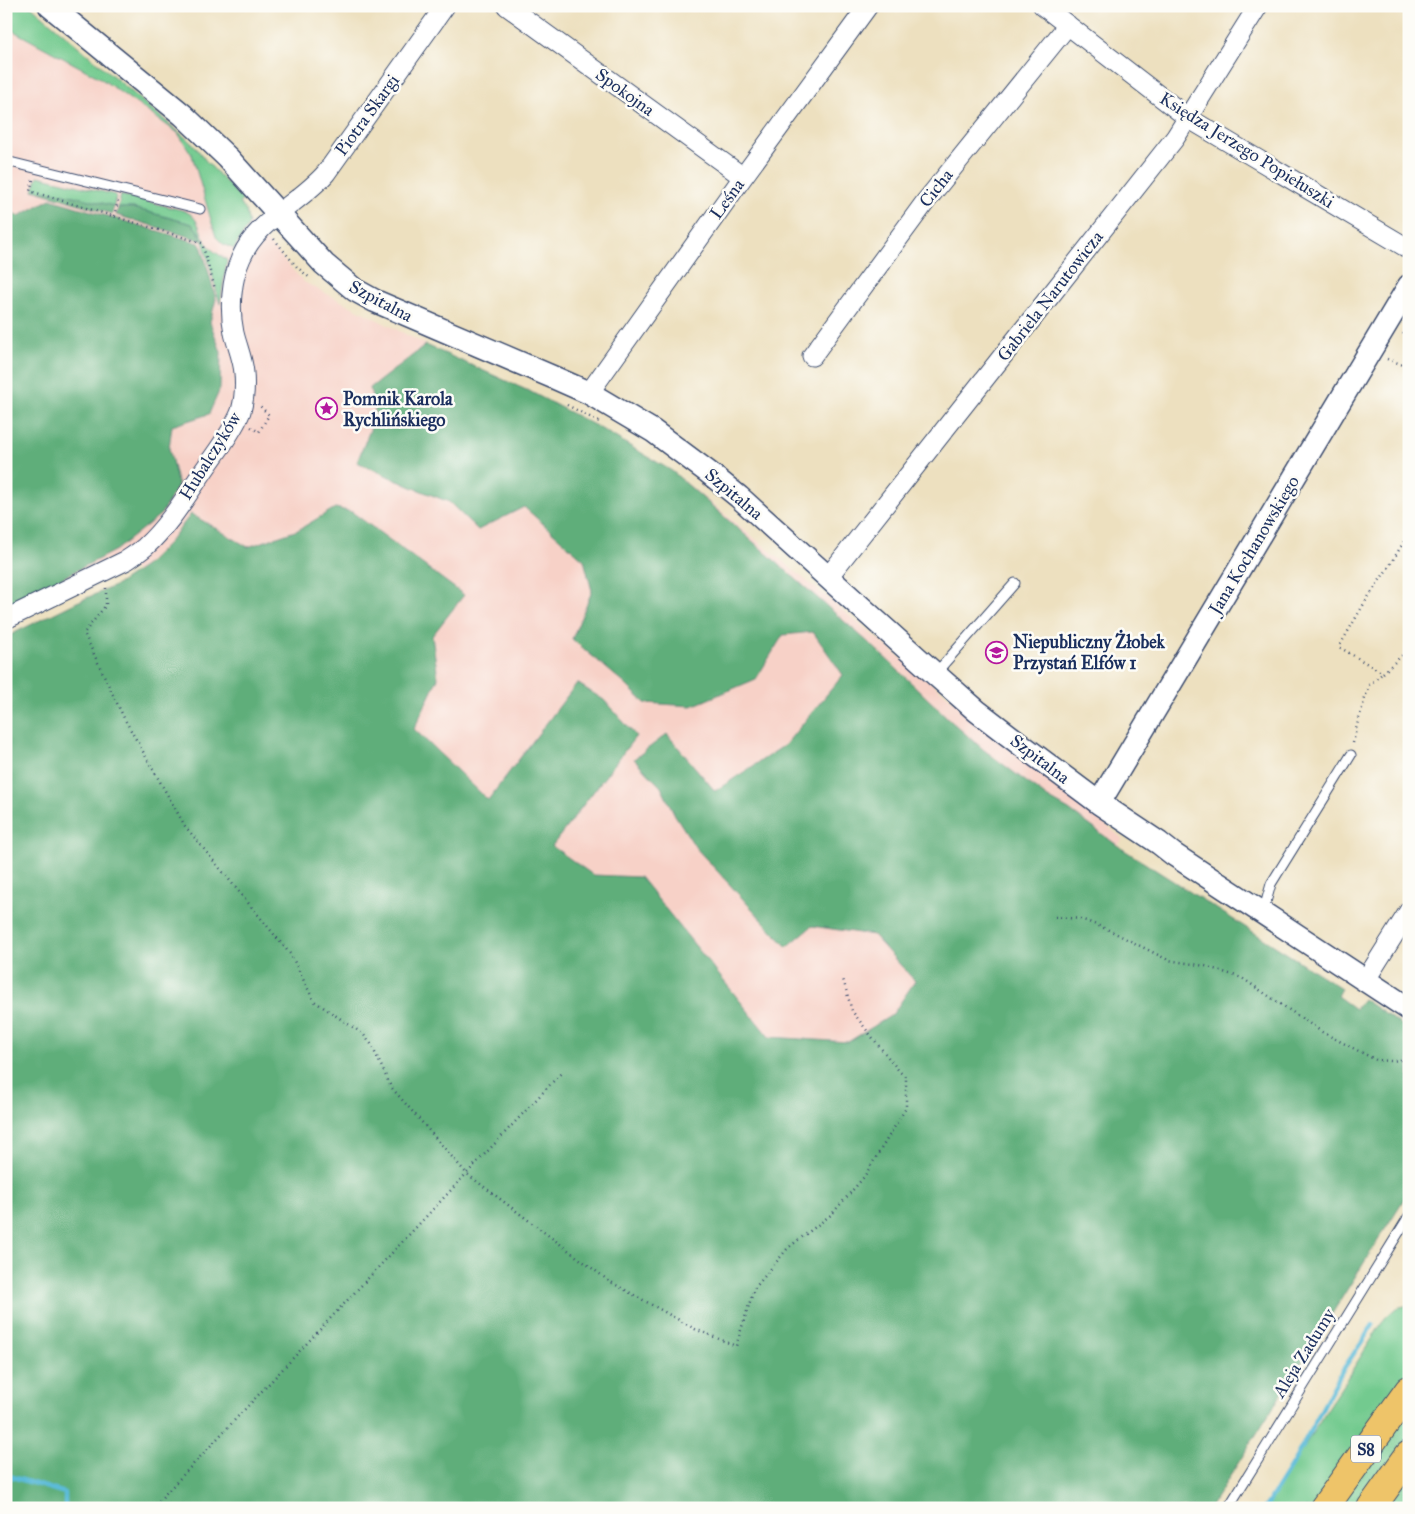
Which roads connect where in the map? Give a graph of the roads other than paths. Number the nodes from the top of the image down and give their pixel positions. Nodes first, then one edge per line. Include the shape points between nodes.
1 (50, 6) edge
2 (445, 6) edge
3 (507, 6) edge
4 (868, 6) edge
5 (1043, 6) edge
6 (1258, 6) edge
7 (1068, 25) junction
8 (1188, 118) junction
9 (6, 162) edge
10 (743, 177) junction
11 (200, 209) dead end
12 (278, 214) junction
13 (1409, 249) edge
14 (1409, 286) edge
15 (812, 356) dead end
16 (588, 393) junction
17 (828, 577) junction
18 (1015, 583) dead end
19 (6, 619) edge
20 (935, 674) junction
21 (1351, 755) road end
22 (1100, 803) junction
23 (1260, 911) junction
24 (1409, 911) edge
25 (1365, 981) junction
26 (1409, 1009) edge
27 (1409, 1216) edge
28 (1409, 1390) edge
29 (1409, 1455) edge
30 (1228, 1508) edge
31 (1324, 1508) edge
32 (1371, 1508) edge

1 - 12 street, Szpitalna via 190,121
2 - 12 street, Piotra Skargi via 326,173 310,190
3 - 10 street, Spokojna
4 - 10 street, Leśna
5 - 7 street, Księdza Jerzego Popiełuszki
6 - 8 street, Gabriela Narutowicza
7 - 8 street, Księdza Jerzego Popiełuszki
7 - 15 street, Cicha via 926,201
8 - 13 street, Księdza Jerzego Popiełuszki
8 - 17 street, Gabriela Narutowicza
9 - 11 lane
10 - 16 street, Leśna
12 - 16 street, Szpitalna via 324,264 374,301
12 - 19 street, Hubalczyków via 257,232 236,273 231,315 244,386 241,411 221,446 160,532 144,547 127,560
14 - 22 street, Jana Kochanowskiego
16 - 17 street, Szpitalna via 653,431 708,472
17 - 20 street, Szpitalna
18 - 20 lane
20 - 22 street, Szpitalna via 977,711
21 - 23 lane via 1271,884
22 - 23 street, Szpitalna
23 - 25 street, Szpitalna
24 - 25 street
25 - 26 street, Szpitalna
27 - 30 lane, Aleja Zadumy
28 - 31 highway, S8
29 - 32 highway, S8

